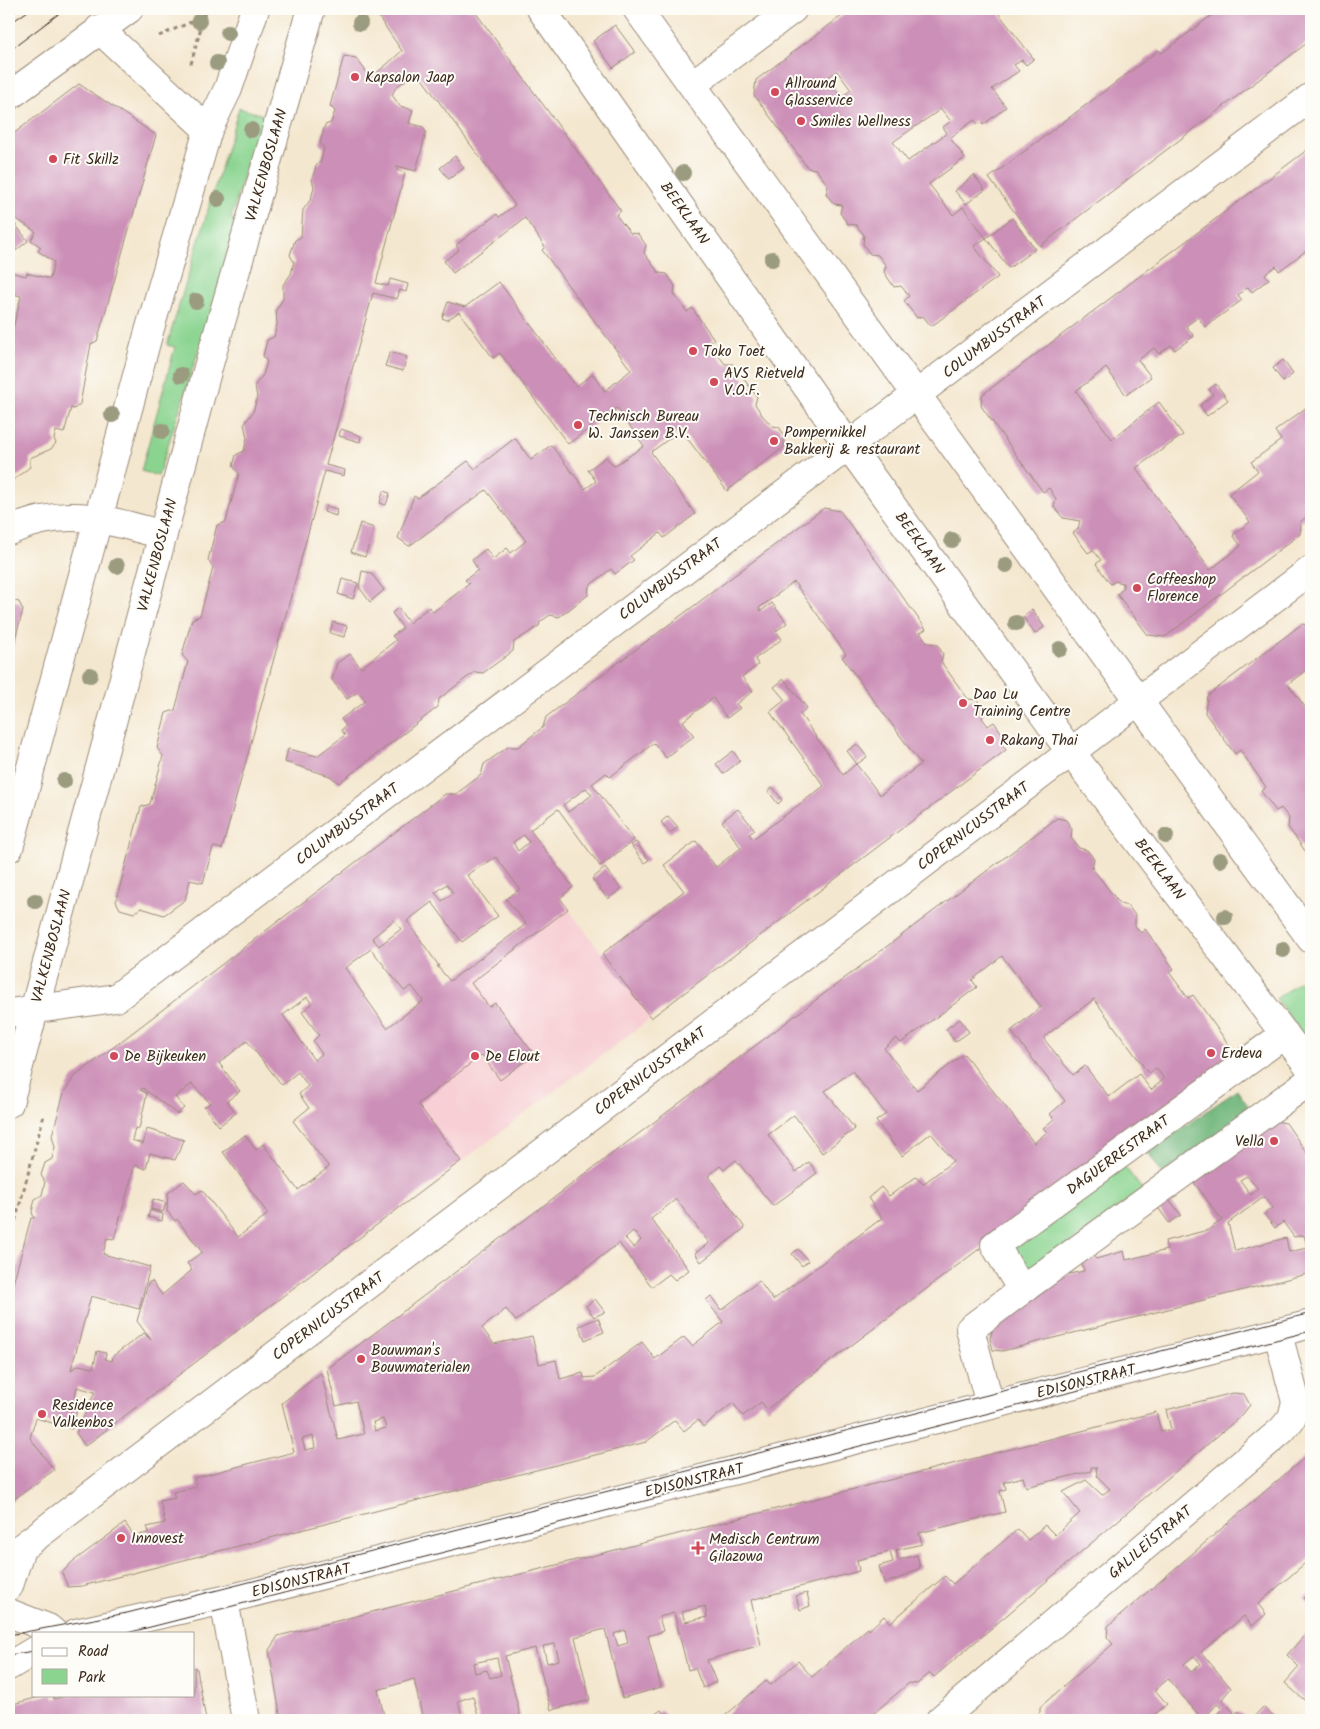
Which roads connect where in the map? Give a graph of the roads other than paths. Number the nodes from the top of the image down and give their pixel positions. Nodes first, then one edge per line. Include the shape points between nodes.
1 (129, 9) edge
2 (255, 9) edge
3 (311, 9) edge
4 (541, 9) edge
5 (637, 9) edge
6 (793, 9) edge
7 (99, 29) junction
8 (693, 84) junction
9 (9, 96) edge
10 (1311, 97) edge
11 (208, 130) junction
12 (916, 395) junction
13 (848, 444) junction
14 (100, 518) junction
15 (9, 531) edge
16 (163, 535) junction
17 (1311, 570) edge
18 (1138, 700) junction
19 (1070, 752) junction
20 (9, 848) edge
21 (1311, 939) edge
22 (21, 1012) edge
23 (1285, 1034) junction
24 (1311, 1069) edge
25 (1311, 1080) edge
26 (9, 1103) edge
27 (1022, 1290) junction
28 (1311, 1324) edge
29 (1278, 1334) junction
30 (990, 1405) junction
31 (9, 1586) edge
32 (224, 1600) junction
33 (9, 1613) edge
34 (53, 1632) edge
35 (80, 1632) edge
36 (32, 1640) edge
37 (9, 1645) edge
38 (32, 1652) edge
39 (9, 1666) edge
40 (246, 1720) edge
41 (940, 1720) edge

1 - 7 street
2 - 11 street via 228,89
3 - 16 street, VALKENBOSLAAN via 208,364
4 - 13 street, BEEKLAAN
5 - 8 street
6 - 8 street
7 - 9 street
7 - 11 street
8 - 12 street
10 - 12 street, COLUMBUSSTRAAT
11 - 14 street via 148,335
12 - 13 street, COLUMBUSSTRAAT
12 - 18 street
13 - 19 street, BEEKLAAN
13 - 22 street, COLUMBUSSTRAAT via 116,998
14 - 15 street via 64,516 25,524
14 - 16 street
14 - 20 street
16 - 22 street, VALKENBOSLAAN
17 - 18 street, COPERNICUSSTRAAT
18 - 19 street, COPERNICUSSTRAAT
18 - 21 street
19 - 23 street, BEEKLAAN
19 - 31 street, COPERNICUSSTRAAT via 22,1548
22 - 26 street, VALKENBOSLAAN
23 - 24 street, BEEKLAAN
23 - 27 street, DAGUERRESTRAAT via 995,1245
25 - 27 street
27 - 30 street via 970,1329
28 - 29 street, EDISONSTRAAT
29 - 30 street, EDISONSTRAAT
29 - 41 street, GALILEÏSTRAAT via 1296,1402 1292,1418 1282,1430
30 - 32 street, EDISONSTRAAT
32 - 35 street, EDISONSTRAAT
32 - 40 street
33 - 34 street
36 - 37 street
38 - 39 street

